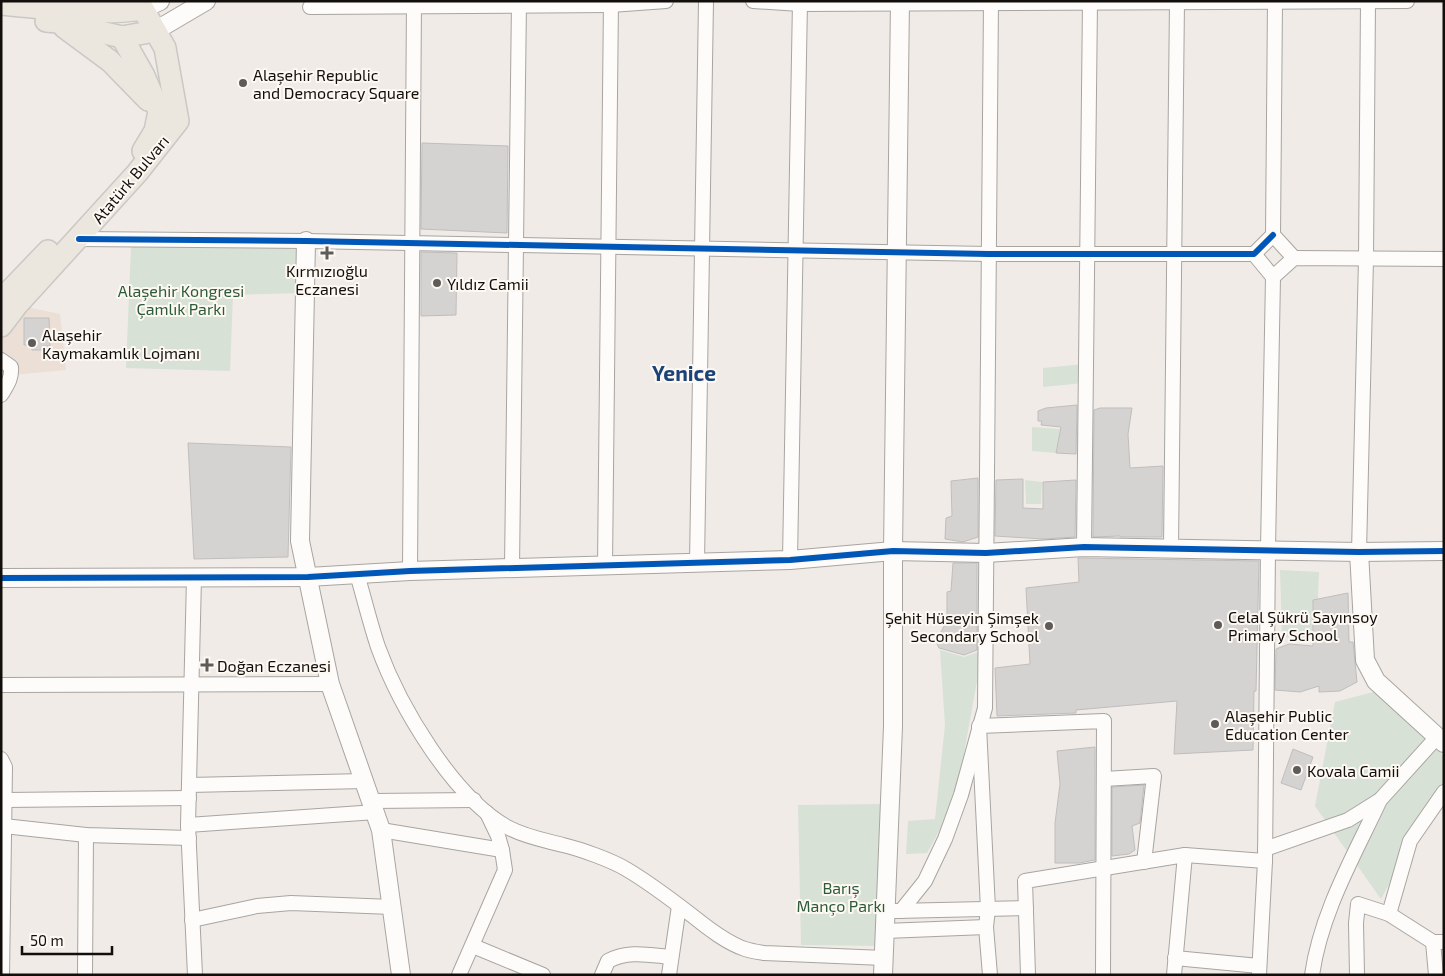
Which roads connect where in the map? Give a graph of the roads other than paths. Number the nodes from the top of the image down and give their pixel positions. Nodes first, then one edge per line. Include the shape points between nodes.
1 (206, 1) edge
2 (666, 1) edge
3 (706, 1) edge
4 (753, 1) edge
5 (1368, 1) edge
6 (1407, 1) edge
7 (900, 2) edge
8 (991, 2) edge
9 (1090, 2) edge
10 (1177, 2) edge
11 (1275, 2) edge
12 (519, 3) edge
13 (611, 3) edge
14 (800, 3) edge
15 (1, 4) edge
16 (31, 4) edge
17 (414, 4) edge
18 (137, 6) edge
19 (310, 7) dead end
20 (60, 16) junction
21 (1, 17) edge
22 (155, 31) junction
23 (122, 38) junction
24 (159, 111) junction
25 (1273, 236) junction
26 (79, 239) junction
27 (306, 241) junction
28 (412, 243) junction
29 (516, 245) junction
30 (608, 247) junction
31 (701, 248) junction
32 (796, 250) junction
33 (897, 252) junction
34 (988, 254) junction
35 (1088, 254) junction
36 (1174, 254) junction
37 (1254, 254) junction
38 (1294, 258) junction
39 (1366, 259) junction
40 (1444, 259) edge
41 (1273, 277) junction
42 (1, 300) edge
43 (1, 326) edge
44 (1, 360) edge
45 (1, 395) edge
46 (1084, 547) junction
47 (1171, 548) junction
48 (1268, 549) junction
49 (893, 551) junction
50 (1444, 551) edge
51 (1358, 552) junction
52 (986, 554) junction
53 (790, 560) junction
54 (696, 563) junction
55 (605, 565) junction
56 (512, 568) junction
57 (410, 571) junction
58 (358, 574) junction
59 (308, 577) junction
60 (1, 578) edge
61 (194, 578) junction
62 (330, 684) junction
63 (1, 685) edge
64 (191, 685) junction
65 (980, 726) junction
66 (1440, 740) edge
67 (1, 759) edge
68 (1104, 779) junction
69 (365, 781) junction
70 (189, 791) junction
71 (1444, 792) edge
72 (5, 800) junction
73 (474, 800) junction
74 (1380, 800) junction
75 (374, 807) junction
76 (486, 812) junction
77 (3, 819) edge
78 (381, 830) junction
79 (189, 832) junction
80 (86, 835) junction
81 (502, 850) junction
82 (1185, 855) junction
83 (1265, 855) junction
84 (1144, 862) junction
85 (1103, 868) junction
86 (679, 906) junction
87 (392, 907) junction
88 (1026, 908) junction
89 (988, 909) junction
90 (894, 911) junction
91 (1389, 914) junction
92 (192, 920) junction
93 (986, 927) junction
94 (885, 931) junction
95 (1439, 942) edge
96 (473, 946) junction
97 (671, 957) junction
98 (1175, 958) junction
99 (883, 966) edge
100 (1259, 970) edge
101 (2, 975) edge
102 (85, 975) edge
103 (195, 975) edge
104 (401, 975) edge
105 (460, 975) edge
106 (543, 975) edge
107 (602, 975) edge
108 (669, 975) edge
109 (990, 975) edge
110 (1028, 975) edge
111 (1103, 975) edge
112 (1174, 975) edge
113 (1312, 975) edge
114 (1357, 975) edge
115 (1436, 975) edge

1 - 22 street
2 - 13 street
3 - 31 street
4 - 14 street
5 - 6 street
5 - 11 street
5 - 39 street
7 - 8 street
7 - 14 street
7 - 33 street
8 - 9 street
8 - 34 street
9 - 10 street
9 - 35 street
10 - 11 street
10 - 36 street
11 - 25 street
12 - 13 street
12 - 17 street
12 - 29 street
13 - 30 street
14 - 32 street
15 - 16 main road
16 - 20 main road
17 - 19 street
17 - 28 street
18 - 20 main road
18 - 22 main road, Atatürk Bulvarı
18 - 23 main road
20 - 21 main road
20 - 23 main road
20 - 24 main road, Atatürk Bulvarı
22 - 23 main road
22 - 26 main road, Atatürk Bulvarı via 165,48 178,121
23 - 24 main road, Atatürk Bulvarı
24 - 42 main road, Atatürk Bulvarı via 155,131 146,148
25 - 37 street
25 - 38 street
26 - 27 street
26 - 43 main road, Atatürk Bulvarı
27 - 28 street
27 - 59 street via 300,541
28 - 29 street
28 - 57 street
29 - 30 street
29 - 56 street
30 - 31 street
30 - 55 street
31 - 32 street
31 - 54 street
32 - 33 street
32 - 53 street
33 - 34 street
33 - 49 street
34 - 35 street
34 - 52 street
35 - 36 street
35 - 46 street
36 - 37 street
36 - 47 street
37 - 41 street
38 - 39 street
38 - 41 street
39 - 40 street
39 - 51 street
41 - 48 street
44 - 45 street via 11,367 12,375
46 - 47 street
46 - 52 street
47 - 48 street
48 - 51 street
48 - 83 street
49 - 52 street
49 - 53 street
49 - 90 street
50 - 51 street
51 - 66 street via 1366,660 1376,681
52 - 65 street via 985,708
53 - 54 street
54 - 55 street
55 - 56 street
56 - 57 street
57 - 58 street
58 - 59 street
58 - 73 street via 378,647 396,690 444,767
59 - 61 street
59 - 62 street
60 - 61 street
61 - 64 street
62 - 64 street
62 - 69 street
63 - 64 street
64 - 70 street
65 - 68 street via 1104,721
65 - 89 street
65 - 90 street via 945,840 925,880
66 - 74 street
67 - 72 street via 5,767
68 - 84 street via 1154,776
68 - 85 street
69 - 70 street
69 - 75 street
70 - 72 street
70 - 79 street
71 - 91 street via 1410,841
72 - 77 street
73 - 75 street
73 - 76 street
74 - 83 street via 1348,820
74 - 113 street via 1324,924
75 - 78 street
75 - 79 street
76 - 81 street
76 - 86 street via 526,836 566,846 623,867
77 - 80 street
77 - 101 street
78 - 81 street
78 - 87 street
79 - 80 street
79 - 92 street
80 - 102 street
81 - 96 street via 505,870
82 - 83 street
82 - 84 street
82 - 98 street
83 - 100 street
84 - 85 street
85 - 88 street via 1025,881
85 - 111 street
86 - 97 street
86 - 99 street via 745,949
87 - 92 street via 291,902
87 - 104 street
88 - 89 street
88 - 110 street
89 - 90 street
89 - 93 street
90 - 94 street
91 - 95 street
91 - 114 street via 1358,904
92 - 103 street
93 - 94 street
93 - 109 street
94 - 99 street
95 - 115 street
96 - 105 street
96 - 106 street
97 - 107 street via 616,956 608,960
97 - 108 street
98 - 100 street
98 - 112 street

